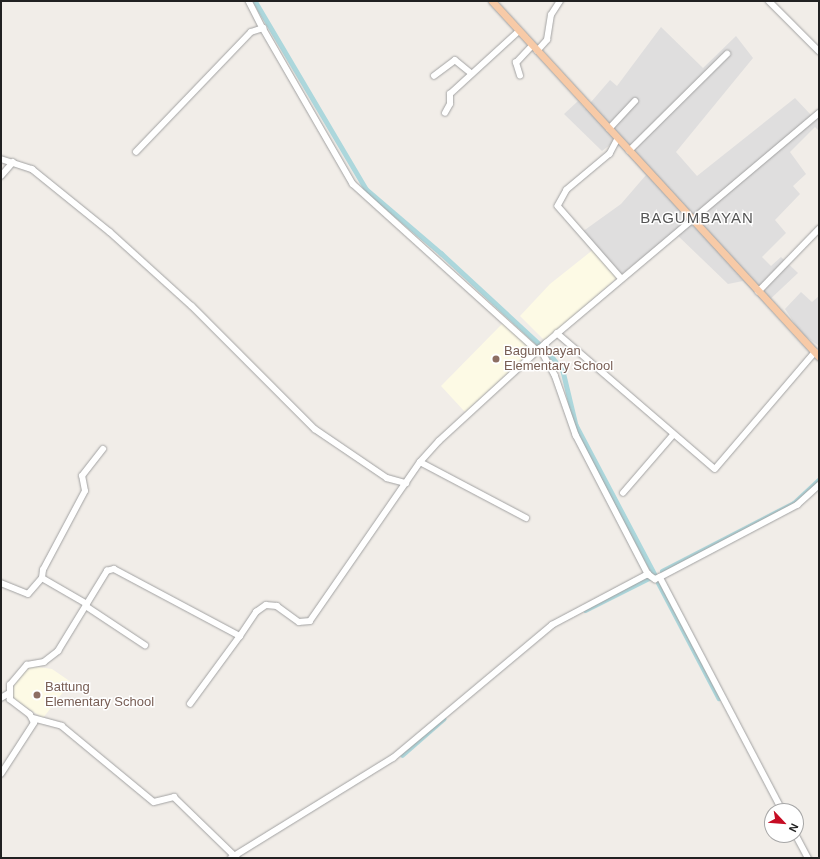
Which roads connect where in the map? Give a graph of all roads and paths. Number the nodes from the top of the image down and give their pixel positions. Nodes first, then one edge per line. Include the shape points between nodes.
1 (249, 1) edge
2 (492, 1) edge
3 (560, 1) edge
4 (769, 1) edge
5 (263, 28) junction
6 (519, 31) junction
7 (534, 49) junction
8 (819, 51) edge
9 (726, 54) dead end
10 (471, 73) junction
11 (434, 76) dead end
12 (520, 76) dead end
13 (635, 101) dead end
14 (445, 113) dead end
15 (819, 113) edge
16 (609, 129) junction
17 (618, 139) junction
18 (630, 151) junction
19 (136, 152) dead end
20 (1, 159) edge
21 (13, 162) junction
22 (1, 176) edge
23 (692, 218) junction
24 (819, 229) edge
25 (621, 278) junction
26 (758, 292) junction
27 (557, 333) junction
28 (539, 349) junction
29 (817, 354) edge
30 (673, 435) junction
31 (103, 449) dead end
32 (420, 462) junction
33 (397, 483) junction
34 (406, 483) junction
35 (819, 485) edge
36 (401, 490) junction
37 (623, 493) dead end
38 (526, 518) dead end
39 (648, 574) junction
40 (660, 577) junction
41 (42, 578) junction
42 (1, 583) edge
43 (86, 605) junction
44 (240, 636) junction
45 (145, 645) dead end
46 (8, 694) junction
47 (1, 698) edge
48 (190, 704) dead end
49 (33, 718) junction
50 (1, 774) edge
51 (779, 803) edge
52 (800, 843) edge
53 (234, 857) edge
54 (808, 858) edge

1 - 5 street
2 - 6 main road
3 - 7 street via 551,15 547,40
4 - 8 street
5 - 19 street via 251,32
5 - 28 street via 353,184
6 - 7 main road
6 - 10 street
7 - 12 street via 516,63
7 - 16 main road
9 - 18 street
10 - 11 street via 455,60
10 - 14 street via 450,94 450,104
13 - 16 street
15 - 23 street
16 - 17 main road
17 - 18 main road
17 - 25 street via 610,154 573,184 558,206
18 - 23 main road
20 - 21 street
21 - 22 street
21 - 33 street via 32,169 110,232 192,306 315,429
23 - 25 street
23 - 26 main road
24 - 26 street
25 - 27 street
26 - 29 main road
27 - 28 street
27 - 30 street
28 - 32 street
28 - 39 street via 555,375 576,435
29 - 30 street via 717,469
30 - 37 street
31 - 41 street via 82,476 85,491 43,570
32 - 34 street
32 - 38 street
33 - 34 street
33 - 36 street
34 - 36 street
35 - 40 street via 797,505
36 - 44 street via 310,621 299,622 277,606 266,605 256,612
39 - 40 street via 655,579
39 - 53 street via 552,625 393,758
40 - 51 street
41 - 42 street via 28,594
41 - 43 street
43 - 44 street via 104,573 112,569
43 - 45 street
43 - 46 street via 58,651 44,662 32,663 22,669
44 - 48 street
46 - 47 street
46 - 49 street via 10,700
49 - 50 street via 29,735
49 - 53 street via 62,726 154,802 174,797
52 - 54 street

